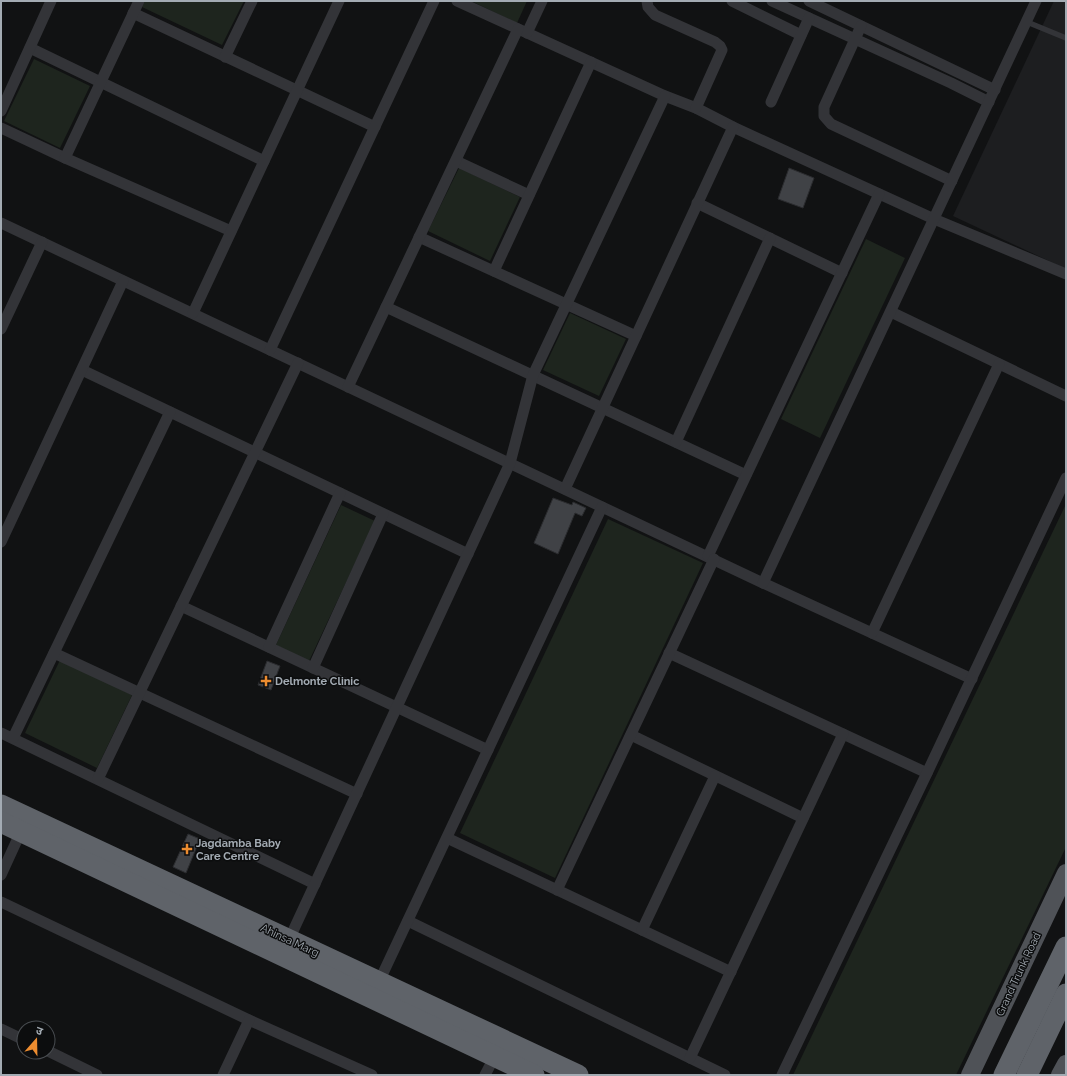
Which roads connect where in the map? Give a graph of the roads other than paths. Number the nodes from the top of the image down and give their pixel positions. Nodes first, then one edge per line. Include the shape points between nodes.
1 (51, 1) edge
2 (139, 1) edge
3 (252, 1) edge
4 (339, 1) edge
5 (434, 1) edge
6 (457, 1) edge
7 (542, 1) edge
8 (647, 1) edge
9 (732, 1) edge
10 (772, 1) edge
11 (809, 1) edge
12 (1036, 1) edge
13 (133, 13) junction
14 (809, 18) junction
15 (1027, 22) junction
16 (861, 26) junction
17 (523, 31) junction
18 (802, 35) junction
19 (1066, 38) edge
20 (855, 40) junction
21 (30, 48) junction
22 (225, 57) junction
23 (591, 62) junction
24 (100, 82) junction
25 (297, 90) junction
26 (995, 90) junction
27 (665, 96) junction
28 (771, 102) dead end
29 (988, 102) junction
30 (696, 108) junction
31 (1, 111) edge
32 (375, 127) junction
33 (733, 127) junction
34 (1, 128) edge
35 (65, 158) junction
36 (264, 161) junction
37 (456, 161) junction
38 (952, 181) junction
39 (880, 194) junction
40 (529, 195) junction
41 (697, 203) junction
42 (934, 219) junction
43 (1, 223) edge
44 (231, 231) junction
45 (419, 237) junction
46 (770, 238) junction
47 (42, 242) junction
48 (494, 271) junction
49 (842, 273) junction
50 (1066, 274) edge
51 (123, 281) junction
52 (566, 304) junction
53 (386, 306) junction
54 (891, 312) junction
55 (193, 313) junction
56 (1, 329) edge
57 (636, 336) junction
58 (270, 350) junction
59 (298, 363) junction
60 (999, 364) junction
61 (82, 370) junction
62 (533, 375) junction
63 (348, 386) junction
64 (1066, 396) edge
65 (602, 408) junction
66 (170, 412) junction
67 (676, 442) junction
68 (255, 452) junction
69 (510, 463) junction
70 (746, 475) junction
71 (1066, 478) edge
72 (565, 489) junction
73 (340, 493) junction
74 (602, 507) junction
75 (383, 514) junction
76 (1, 542) edge
77 (468, 554) junction
78 (711, 558) junction
79 (763, 583) junction
80 (181, 606) junction
81 (872, 633) junction
82 (269, 647) junction
83 (54, 653) junction
84 (669, 653) junction
85 (313, 668) junction
86 (972, 678) junction
87 (140, 693) junction
88 (397, 707) junction
89 (1, 733) edge
90 (842, 734) junction
91 (631, 735) junction
92 (13, 738) junction
93 (488, 750) junction
94 (927, 773) junction
95 (715, 776) junction
96 (98, 780) junction
97 (357, 794) junction
98 (1, 805) edge
99 (803, 818) junction
100 (1, 822) edge
101 (24, 824) junction
102 (447, 838) junction
103 (1066, 873) edge
104 (1, 875) edge
105 (315, 884) junction
106 (557, 890) junction
107 (1, 902) edge
108 (408, 921) junction
109 (642, 930) junction
110 (286, 947) junction
111 (1066, 947) edge
112 (731, 972) junction
113 (375, 990) junction
114 (1066, 994) edge
115 (249, 1020) junction
116 (1, 1029) edge
117 (16, 1036) edge
118 (499, 1048) junction
119 (56, 1055) edge
120 (690, 1058) junction
121 (1066, 1064) edge
122 (97, 1075) edge
123 (223, 1075) edge
124 (372, 1075) edge
125 (485, 1075) edge
126 (534, 1075) edge
127 (578, 1075) edge
128 (725, 1075) edge
129 (782, 1075) edge
130 (970, 1075) edge
131 (1004, 1075) edge
132 (1027, 1075) edge
133 (1060, 1075) edge

1 - 21 street
2 - 13 street
3 - 22 street
4 - 25 street
5 - 32 street
6 - 17 street
7 - 17 street
8 - 30 street via 655,15 715,42 722,50
9 - 18 street
10 - 14 street
11 - 16 street
12 - 15 street
13 - 22 street
13 - 24 street
14 - 18 street
14 - 20 street
15 - 19 lane
15 - 26 street
16 - 20 street
16 - 26 street
17 - 23 street
17 - 37 street
18 - 28 street
20 - 29 street
20 - 38 street via 824,106 824,116 832,124
21 - 24 street
21 - 31 street
22 - 25 street
23 - 27 street
23 - 40 street
24 - 35 street
24 - 36 street
25 - 32 street
25 - 36 street
26 - 29 street
27 - 30 street
27 - 52 street
29 - 38 street
30 - 33 street
32 - 58 street
33 - 39 street
33 - 41 street
34 - 35 street
35 - 44 street
36 - 44 street
37 - 40 street
37 - 45 street
38 - 42 street
39 - 42 street
39 - 49 street
40 - 48 street
41 - 46 street
41 - 57 street
42 - 50 street
42 - 54 street
43 - 47 street
44 - 55 street
45 - 48 street
45 - 53 street
46 - 49 street
46 - 67 street
47 - 51 street
47 - 56 street
48 - 52 street
49 - 70 street
51 - 55 street
51 - 61 street
52 - 57 street
52 - 62 street
53 - 62 street
53 - 63 street
54 - 60 street
54 - 79 street
55 - 58 street
57 - 65 street
58 - 59 street
59 - 63 street
59 - 68 street
60 - 64 street
60 - 81 street
61 - 66 street
61 - 76 street
62 - 65 street
62 - 69 street
63 - 69 street
65 - 67 street
65 - 72 street
66 - 68 street
66 - 83 street
67 - 70 street
68 - 73 street
68 - 80 street
69 - 72 street
69 - 77 street
70 - 78 street
71 - 86 street
72 - 74 street
73 - 75 street
73 - 82 street
74 - 78 street
74 - 93 street
75 - 77 street
75 - 85 street
77 - 88 street
78 - 79 street
78 - 84 street
79 - 81 street
80 - 82 street
80 - 87 street
81 - 86 street
82 - 85 street
83 - 87 street
83 - 92 street
84 - 90 street
84 - 91 street
85 - 88 street
86 - 94 street
87 - 96 street
87 - 97 street
88 - 93 street
88 - 97 street
89 - 92 street
90 - 94 street
90 - 99 street
91 - 95 street
91 - 106 street
92 - 96 street
93 - 102 street
94 - 129 street
95 - 99 street
95 - 109 street
96 - 105 street
97 - 105 street
98 - 101 highway, Ahinsa Marg
99 - 112 street
100 - 101 highway, Ahinsa Marg
101 - 104 street
101 - 110 highway, Ahinsa Marg
102 - 106 street
102 - 108 street
103 - 130 main road, Grand Trunk Road
105 - 110 street
106 - 109 street
107 - 115 street
108 - 113 street
108 - 120 street
109 - 112 street
110 - 113 highway, Ahinsa Marg
111 - 131 highway
112 - 120 street
113 - 118 highway, Ahinsa Marg
114 - 132 highway
115 - 123 street
115 - 124 street
116 - 117 street
118 - 125 street
118 - 126 highway, Ahinsa Marg
118 - 127 highway, Ahinsa Marg
119 - 122 street
120 - 128 street
121 - 133 main road

